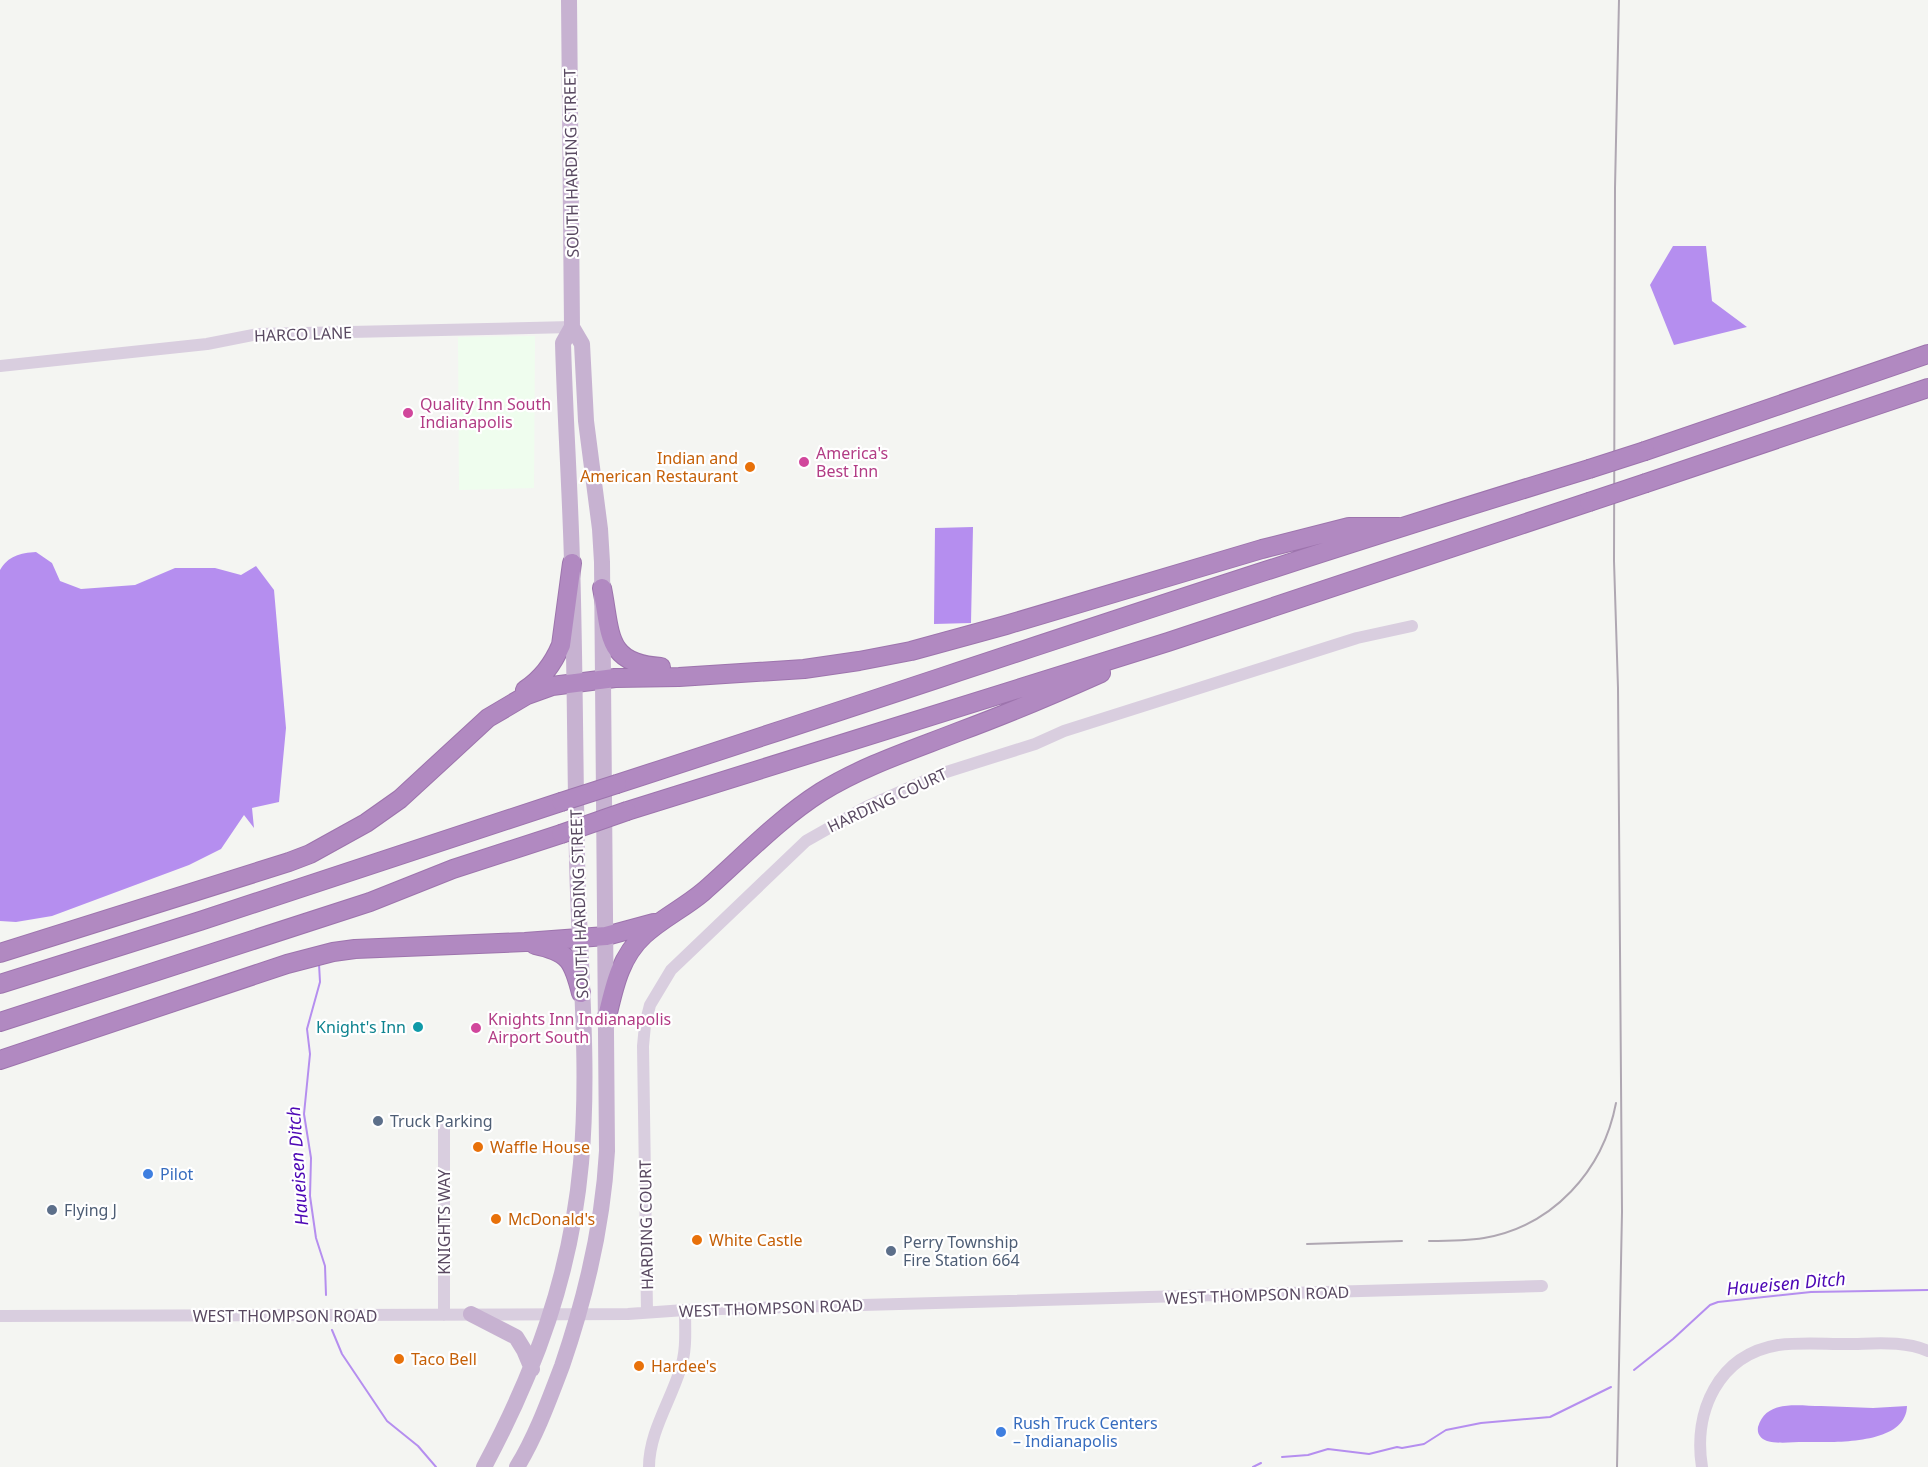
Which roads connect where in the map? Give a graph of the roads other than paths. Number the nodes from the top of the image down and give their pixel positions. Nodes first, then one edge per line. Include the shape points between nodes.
1 (569, 0) edge
2 (573, 327) junction
3 (1928, 354) edge
4 (0, 366) edge
5 (1928, 388) edge
6 (1399, 527) junction
7 (573, 563) junction
8 (602, 588) junction
9 (1412, 626) dead end
10 (1168, 642) junction
11 (750, 671) junction
12 (602, 680) junction
13 (575, 683) junction
14 (507, 706) junction
15 (670, 917) junction
16 (606, 936) junction
17 (580, 938) junction
18 (525, 942) junction
19 (0, 953) edge
20 (77, 959) junction
21 (0, 978) edge
22 (0, 984) edge
23 (581, 993) junction
24 (607, 1017) junction
25 (0, 1022) edge
26 (0, 1060) edge
27 (444, 1128) dead end
28 (1542, 1286) dead end
29 (685, 1310) junction
30 (647, 1311) junction
31 (552, 1313) junction
32 (579, 1313) junction
33 (471, 1314) junction
34 (0, 1316) edge
35 (444, 1316) junction
36 (1928, 1351) edge
37 (532, 1370) junction
38 (484, 1467) edge
39 (517, 1467) edge
40 (649, 1467) edge
41 (1702, 1467) edge

1 - 2 main road, SOUTH HARDING STREET
2 - 4 street, HARCO LANE via 258,334 207,344
2 - 7 main road, SOUTH HARDING STREET via 563,343
2 - 8 main road, SOUTH HARDING STREET via 582,344
3 - 6 highway, bridge via 1645,451
5 - 10 highway, bridge
6 - 11 highway via 1349,526 912,651 804,669
6 - 20 highway, bridge
7 - 13 main road, SOUTH HARDING STREET
7 - 14 highway via 557,656 541,678
8 - 11 highway via 614,644 624,658 647,666
8 - 12 main road, SOUTH HARDING STREET
9 - 30 street, HARDING COURT via 1357,638 1065,730 1035,744 940,774 866,807 806,841 671,970 650,1005 643,1046
10 - 15 highway via 1035,703 857,773 820,793
10 - 25 highway, bridge via 627,811 453,869 370,902
11 - 12 highway
12 - 13 highway
12 - 16 main road, SOUTH HARDING STREET
13 - 14 highway via 539,690
13 - 17 main road, SOUTH HARDING STREET
14 - 19 highway via 470,733 421,780 366,824 310,854
15 - 16 highway
15 - 24 highway via 645,934 625,959
16 - 17 highway
16 - 24 main road, SOUTH HARDING STREET
17 - 18 highway
17 - 23 main road, SOUTH HARDING STREET
18 - 23 highway via 567,957
18 - 26 highway via 333,952
20 - 21 highway
20 - 22 highway
23 - 31 main road, SOUTH HARDING STREET via 581,1161
24 - 32 main road, SOUTH HARDING STREET via 604,1188 598,1234
27 - 35 street, KNIGHTS WAY
28 - 29 street, WEST THOMPSON ROAD
29 - 30 street, WEST THOMPSON ROAD
29 - 40 street via 683,1361 652,1443
30 - 32 street, WEST THOMPSON ROAD
31 - 32 street, WEST THOMPSON ROAD
31 - 33 street, WEST THOMPSON ROAD
31 - 37 main road, SOUTH HARDING STREET
32 - 39 main road, SOUTH HARDING STREET via 553,1391
33 - 35 street, WEST THOMPSON ROAD
33 - 37 main road via 516,1337
34 - 35 street, WEST THOMPSON ROAD
36 - 41 street via 1894,1344 1788,1344 1752,1354 1721,1377 1708,1399 1701,1424
37 - 38 main road, SOUTH HARDING STREET

